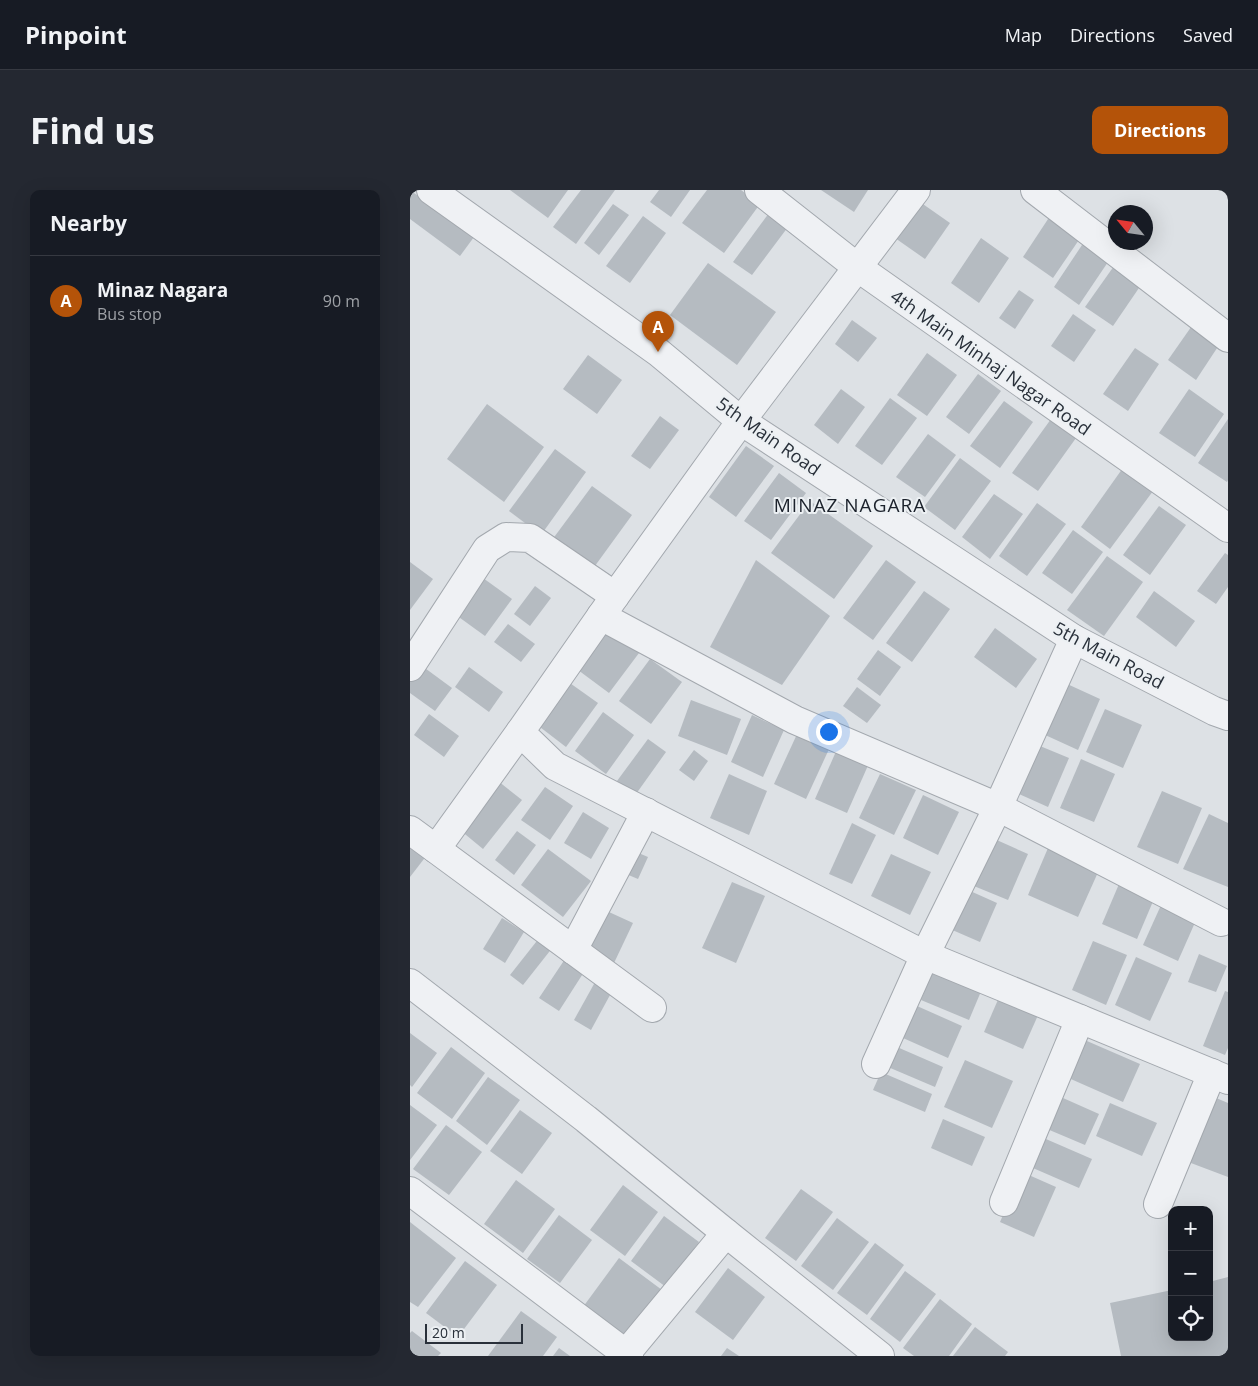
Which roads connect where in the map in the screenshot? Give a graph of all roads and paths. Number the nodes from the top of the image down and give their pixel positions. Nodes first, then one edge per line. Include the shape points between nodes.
1 (431, 190) edge
2 (759, 190) edge
3 (916, 190) edge
4 (1035, 190) edge
5 (857, 268) junction
6 (1228, 338) edge
7 (741, 421) junction
8 (1228, 528) edge
9 (608, 606) junction
10 (1074, 639) junction
11 (410, 667) edge
12 (1228, 716) edge
13 (520, 732) junction
14 (998, 807) junction
15 (646, 812) junction
16 (410, 830) edge
17 (436, 849) junction
18 (1221, 922) dead end
19 (573, 950) junction
20 (925, 955) junction
21 (410, 983) edge
22 (652, 1008) dead end
23 (1080, 1019) junction
24 (876, 1064) dead end
25 (1220, 1076) edge
26 (410, 1191) edge
27 (1004, 1202) dead end
28 (1158, 1204) dead end
29 (726, 1233) junction
30 (626, 1355) edge
31 (880, 1356) edge

1 - 7 street, 5th Main Road via 658,352
2 - 5 street, 4th Main Minhaj Nagar Road
3 - 5 street
4 - 6 street
5 - 7 street
5 - 8 street, 4th Main Minhaj Nagar Road
7 - 9 street
7 - 10 street, 5th Main Road
9 - 11 street via 530,538 506,537 487,549
9 - 13 street
9 - 14 street via 795,720
10 - 12 street, 5th Main Road
10 - 14 street
13 - 15 street via 555,766
13 - 17 street
14 - 18 street
14 - 20 street
15 - 19 street
15 - 20 street
16 - 17 street
17 - 19 street
19 - 22 street
20 - 23 street
20 - 24 street
21 - 29 street via 586,1119
23 - 25 street
23 - 27 street
25 - 28 street
26 - 30 street
29 - 30 street
29 - 31 street

